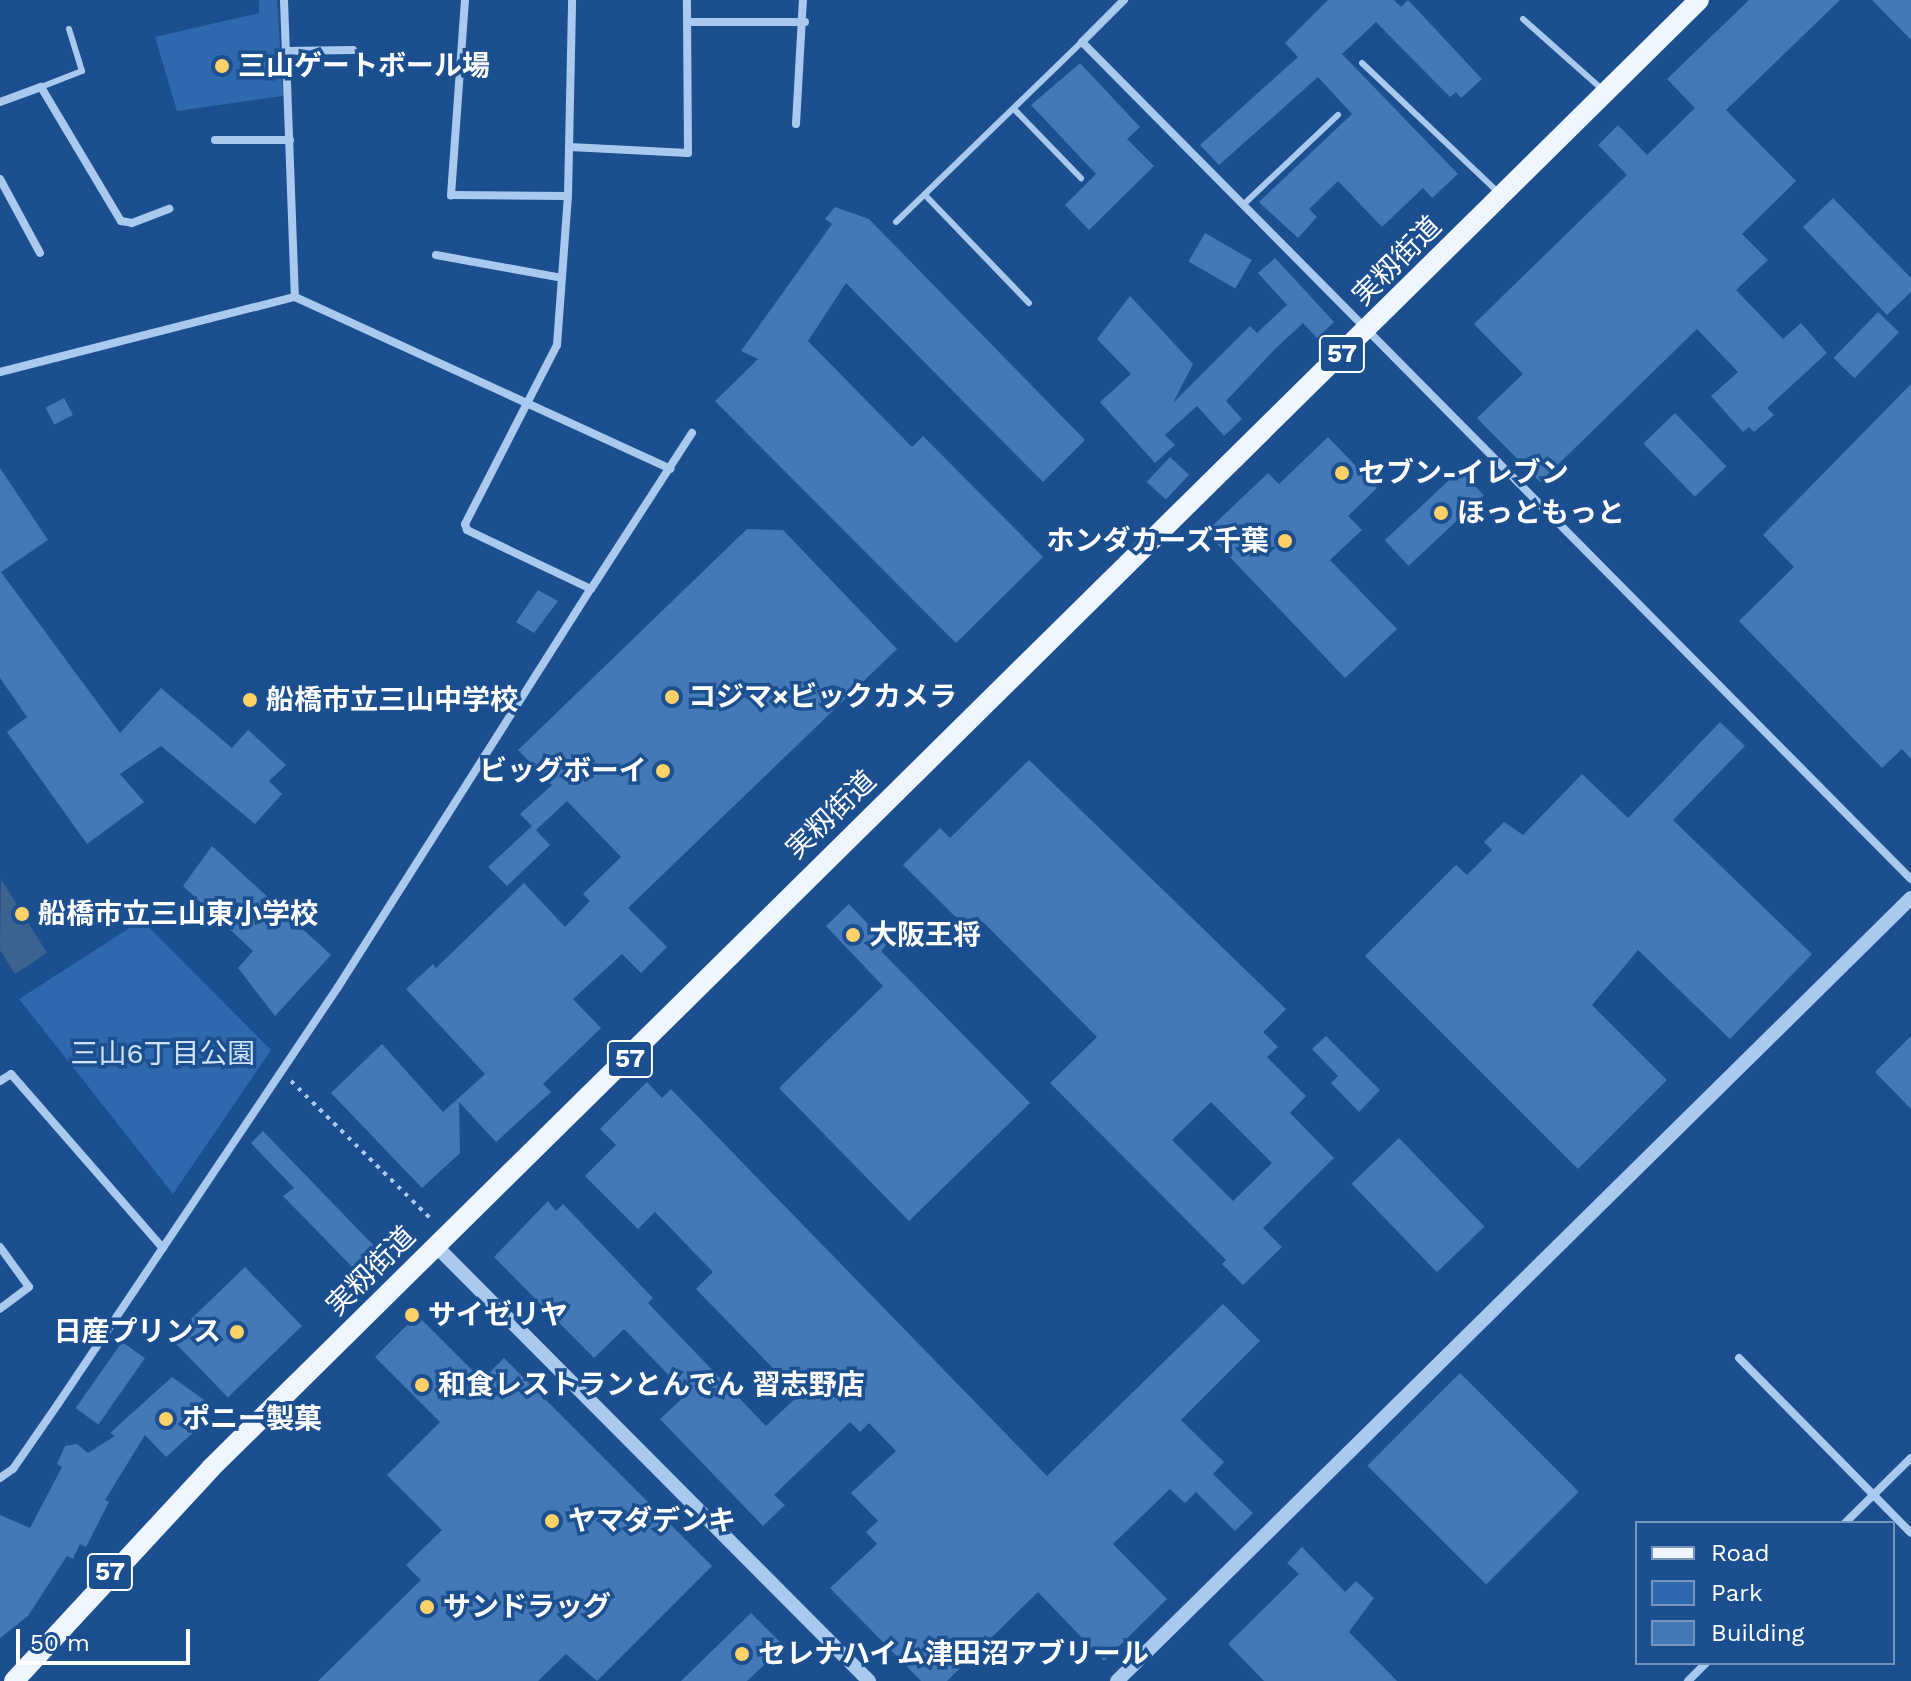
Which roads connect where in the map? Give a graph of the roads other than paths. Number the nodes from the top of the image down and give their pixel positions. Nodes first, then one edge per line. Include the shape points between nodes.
1 (284, 0) edge
2 (465, 0) edge
3 (572, 0) edge
4 (687, 0) edge
5 (803, 0) edge
6 (1124, 0) edge
7 (1699, 0) edge
8 (1523, 19) dead end
9 (688, 22) junction
10 (805, 22) junction
11 (69, 29) dead end
12 (1082, 42) junction
13 (353, 50) dead end
14 (285, 51) junction
15 (1362, 63) dead end
16 (41, 87) junction
17 (1607, 93) junction
18 (0, 102) edge
19 (1015, 110) junction
20 (1338, 115) dead end
21 (796, 124) dead end
22 (215, 140) dead end
23 (290, 140) junction
24 (570, 147) junction
25 (1081, 178) dead end
26 (0, 179) edge
27 (925, 195) junction
28 (1502, 195) junction
29 (568, 196) junction
30 (1243, 205) junction
31 (169, 209) dead end
32 (896, 222) dead end
33 (40, 253) dead end
34 (436, 255) dead end
35 (562, 278) junction
36 (295, 297) junction
37 (1029, 303) dead end
38 (1367, 330) junction
39 (0, 372) edge
40 (530, 402) junction
41 (692, 433) dead end
42 (670, 469) junction
43 (591, 589) junction
44 (1911, 879) edge
45 (1911, 898) edge
46 (0, 1081) edge
47 (436, 1246) junction
48 (0, 1247) edge
49 (163, 1248) junction
50 (0, 1309) edge
51 (1739, 1358) dead end
52 (1911, 1458) edge
53 (0, 1478) edge
54 (1873, 1495) junction
55 (1847, 1521) edge
56 (1911, 1533) edge
57 (1704, 1665) edge
58 (14, 1681) edge
59 (869, 1681) edge
60 (1117, 1681) edge
61 (1688, 1681) edge

1 - 14 street
2 - 29 street via 451,195
3 - 24 street
4 - 9 street
5 - 10 street
6 - 12 street
7 - 17 main road, 実籾街道 / 57
8 - 17 lane
9 - 10 street
9 - 24 street via 688,153
10 - 21 street
11 - 16 lane via 82,71
12 - 19 lane
12 - 30 street
13 - 14 street
14 - 23 street
15 - 28 lane
16 - 18 street
16 - 31 street via 121,221 132,223
17 - 28 main road, 実籾街道 / 57
19 - 25 lane
19 - 27 lane
20 - 30 lane
22 - 23 street
23 - 36 street
24 - 29 street
26 - 33 street
27 - 32 lane
27 - 37 lane
28 - 38 main road, 実籾街道 / 57
29 - 35 street
30 - 38 street
34 - 35 street
35 - 40 street via 557,345
36 - 39 street
36 - 40 street
38 - 44 street
38 - 47 main road, 実籾街道 / 57
40 - 42 street
40 - 43 street via 465,524 467,530
41 - 42 street
42 - 43 street
43 - 49 street via 338,987
45 - 60 street
46 - 49 street via 11,1074
47 - 58 main road, 実籾街道 / 57 via 211,1468
47 - 59 street
48 - 50 street via 29,1287
49 - 53 street via 13,1469
51 - 54 street
52 - 54 street
54 - 55 street
54 - 56 street
57 - 61 street

